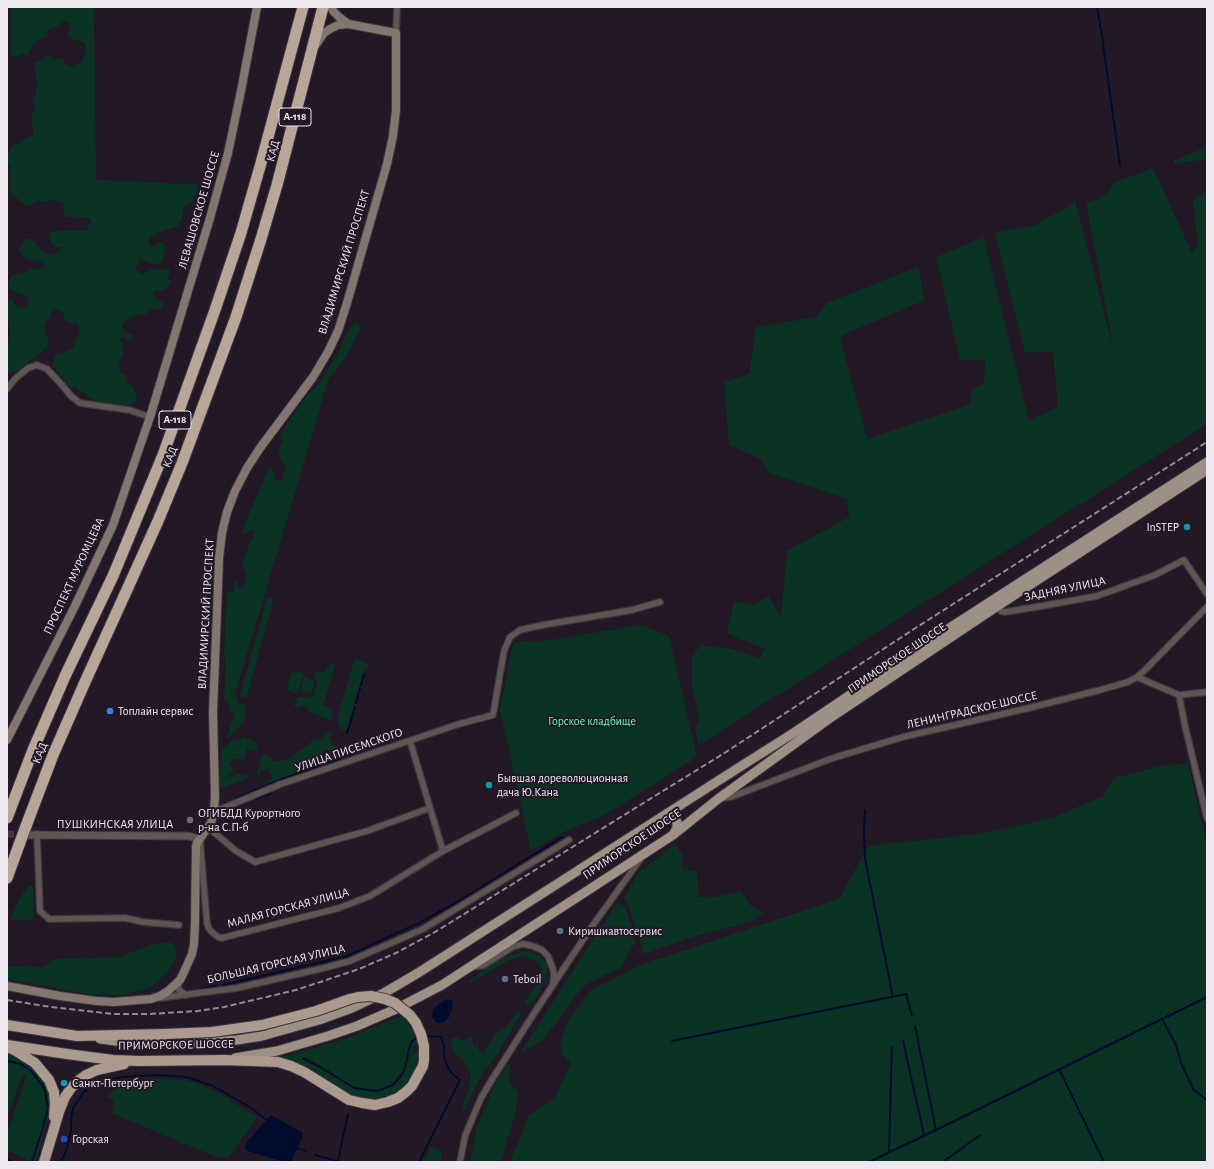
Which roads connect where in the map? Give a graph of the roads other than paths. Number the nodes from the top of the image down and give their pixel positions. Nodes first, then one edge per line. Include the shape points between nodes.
1 (257, 7) edge
2 (303, 7) edge
3 (323, 7) edge
4 (331, 7) edge
5 (397, 7) edge
6 (348, 24) junction
7 (396, 33) junction
8 (313, 50) junction
9 (7, 389) edge
10 (150, 417) junction
11 (1207, 462) edge
12 (1207, 470) edge
13 (1207, 594) edge
14 (660, 602) dead end
15 (996, 607) junction
16 (1207, 607) edge
17 (1137, 677) junction
18 (1207, 692) edge
19 (1179, 695) junction
20 (7, 740) edge
21 (410, 741) junction
22 (718, 799) junction
23 (430, 808) junction
24 (214, 810) junction
25 (516, 813) dead end
26 (665, 816) junction
27 (7, 818) edge
28 (1207, 818) edge
29 (208, 828) junction
30 (27, 830) junction
31 (37, 834) junction
32 (673, 835) junction
33 (200, 839) junction
34 (570, 840) dead end
35 (443, 851) junction
36 (646, 852) junction
37 (7, 878) edge
38 (179, 925) dead end
39 (469, 968) junction
40 (180, 980) junction
41 (553, 985) junction
42 (7, 986) edge
43 (187, 995) junction
44 (151, 999) junction
45 (7, 1025) edge
46 (77, 1036) junction
47 (7, 1046) edge
48 (224, 1060) junction
49 (139, 1061) junction
50 (54, 1129) junction
51 (44, 1162) edge
52 (460, 1162) edge

1 - 10 main road, ЛЕВАШОВСКОЕ ШОССЕ via 228,153
2 - 27 highway, КАД / А-118 via 241,233 163,455 113,576 33,750
3 - 8 highway, КАД / А-118
4 - 6 main road
5 - 7 street, ВЛАДИМИРСКИЙ ПРОСПЕКТ
6 - 7 main road
6 - 8 main road via 338,25 324,33
7 - 24 main road, ВЛАДИМИРСКИЙ ПРОСПЕКТ via 396,110 392,136 368,231 338,331 313,377 247,468 227,512 218,586 213,712
8 - 30 highway, КАД / А-118 via 262,239 236,317 182,463 53,756
9 - 10 street via 28,368 37,365 47,369 80,403 129,410
10 - 20 main road, ПРОСПЕКТ МУРОМЦЕВА via 112,525 74,608
11 - 26 main road, ПРИМОРСКОЕ ШОССЕ
12 - 15 main road, ПРИМОРСКОЕ ШОССЕ
13 - 15 street, ЗАДНЯЯ УЛИЦА via 1184,560 1097,596 1005,612
14 - 21 street, УЛИЦА ПИСЕМСКОГО via 632,610 520,630 510,637 504,651 493,715
15 - 22 main road, ПРИМОРСКОЕ ШОССЕ via 830,718
16 - 17 street, ЛЕНИНГРАДСКОЕ ШОССЕ
17 - 19 street
17 - 22 street, ЛЕНИНГРАДСКОЕ ШОССЕ via 1100,690 896,739 833,758 731,797
18 - 19 street
19 - 28 street
21 - 23 street
21 - 24 street, УЛИЦА ПИСЕМСКОГО via 281,784
22 - 32 main road, ПРИМОРСКОЕ ШОССЕ
23 - 29 street via 366,831 255,862 236,851
23 - 35 street
24 - 29 main road, ВЛАДИМИРСКИЙ ПРОСПЕКТ
25 - 35 street, МАЛАЯ ГОРСКАЯ УЛИЦА
26 - 32 main road via 671,816 677,822
26 - 46 main road, ПРИМОРСКОЕ ШОССЕ via 418,973 352,1008 268,1034 219,1042 132,1043
29 - 33 main road, ВЛАДИМИРСКИЙ ПРОСПЕКТ
30 - 31 street, ПУШКИНСКАЯ УЛИЦА
30 - 37 highway, КАД / А-118, bridge
31 - 33 street, ПУШКИНСКАЯ УЛИЦА via 188,836
31 - 38 street via 40,911 49,919 125,918
32 - 36 main road, ПРИМОРСКОЕ ШОССЕ
33 - 35 street, МАЛАЯ ГОРСКАЯ УЛИЦА via 207,923 212,932 222,938 339,908 370,896
33 - 40 main road, ВЛАДИМИРСКИЙ ПРОСПЕКТ via 196,848 194,944
34 - 43 street, БОЛЬШАЯ ГОРСКАЯ УЛИЦА via 423,929 350,961 237,988
36 - 39 main road, ПРИМОРСКОЕ ШОССЕ
36 - 41 street
39 - 41 street via 484,965 514,946 533,946 548,956 554,974
39 - 48 main road, ПРИМОРСКОЕ ШОССЕ via 396,1009 357,1026 277,1051
40 - 43 street via 179,990
40 - 44 main road, ВЛАДИМИРСКИЙ ПРОСПЕКТ via 168,991
41 - 52 street via 481,1098 466,1136
42 - 44 main road, БОЛЬШАЯ ГОРСКАЯ УЛИЦА via 96,1001
43 - 44 street, БОЛЬШАЯ ГОРСКАЯ УЛИЦА
45 - 46 highway, ПРИМОРСКОЕ ШОССЕ
46 - 48 highway, bridge via 212,1032 262,1025 350,999 371,996 395,1003 410,1015 421,1034 424,1046 423,1066 412,1086 398,1098 375,1104 349,1100 304,1072 278,1062
47 - 49 highway, ПРИМОРСКОЕ ШОССЕ
47 - 50 highway via 35,1063 49,1080 54,1092
48 - 49 highway, ПРИМОРСКОЕ ШОССЕ
49 - 50 highway via 97,1070 78,1081 65,1097
50 - 51 highway

